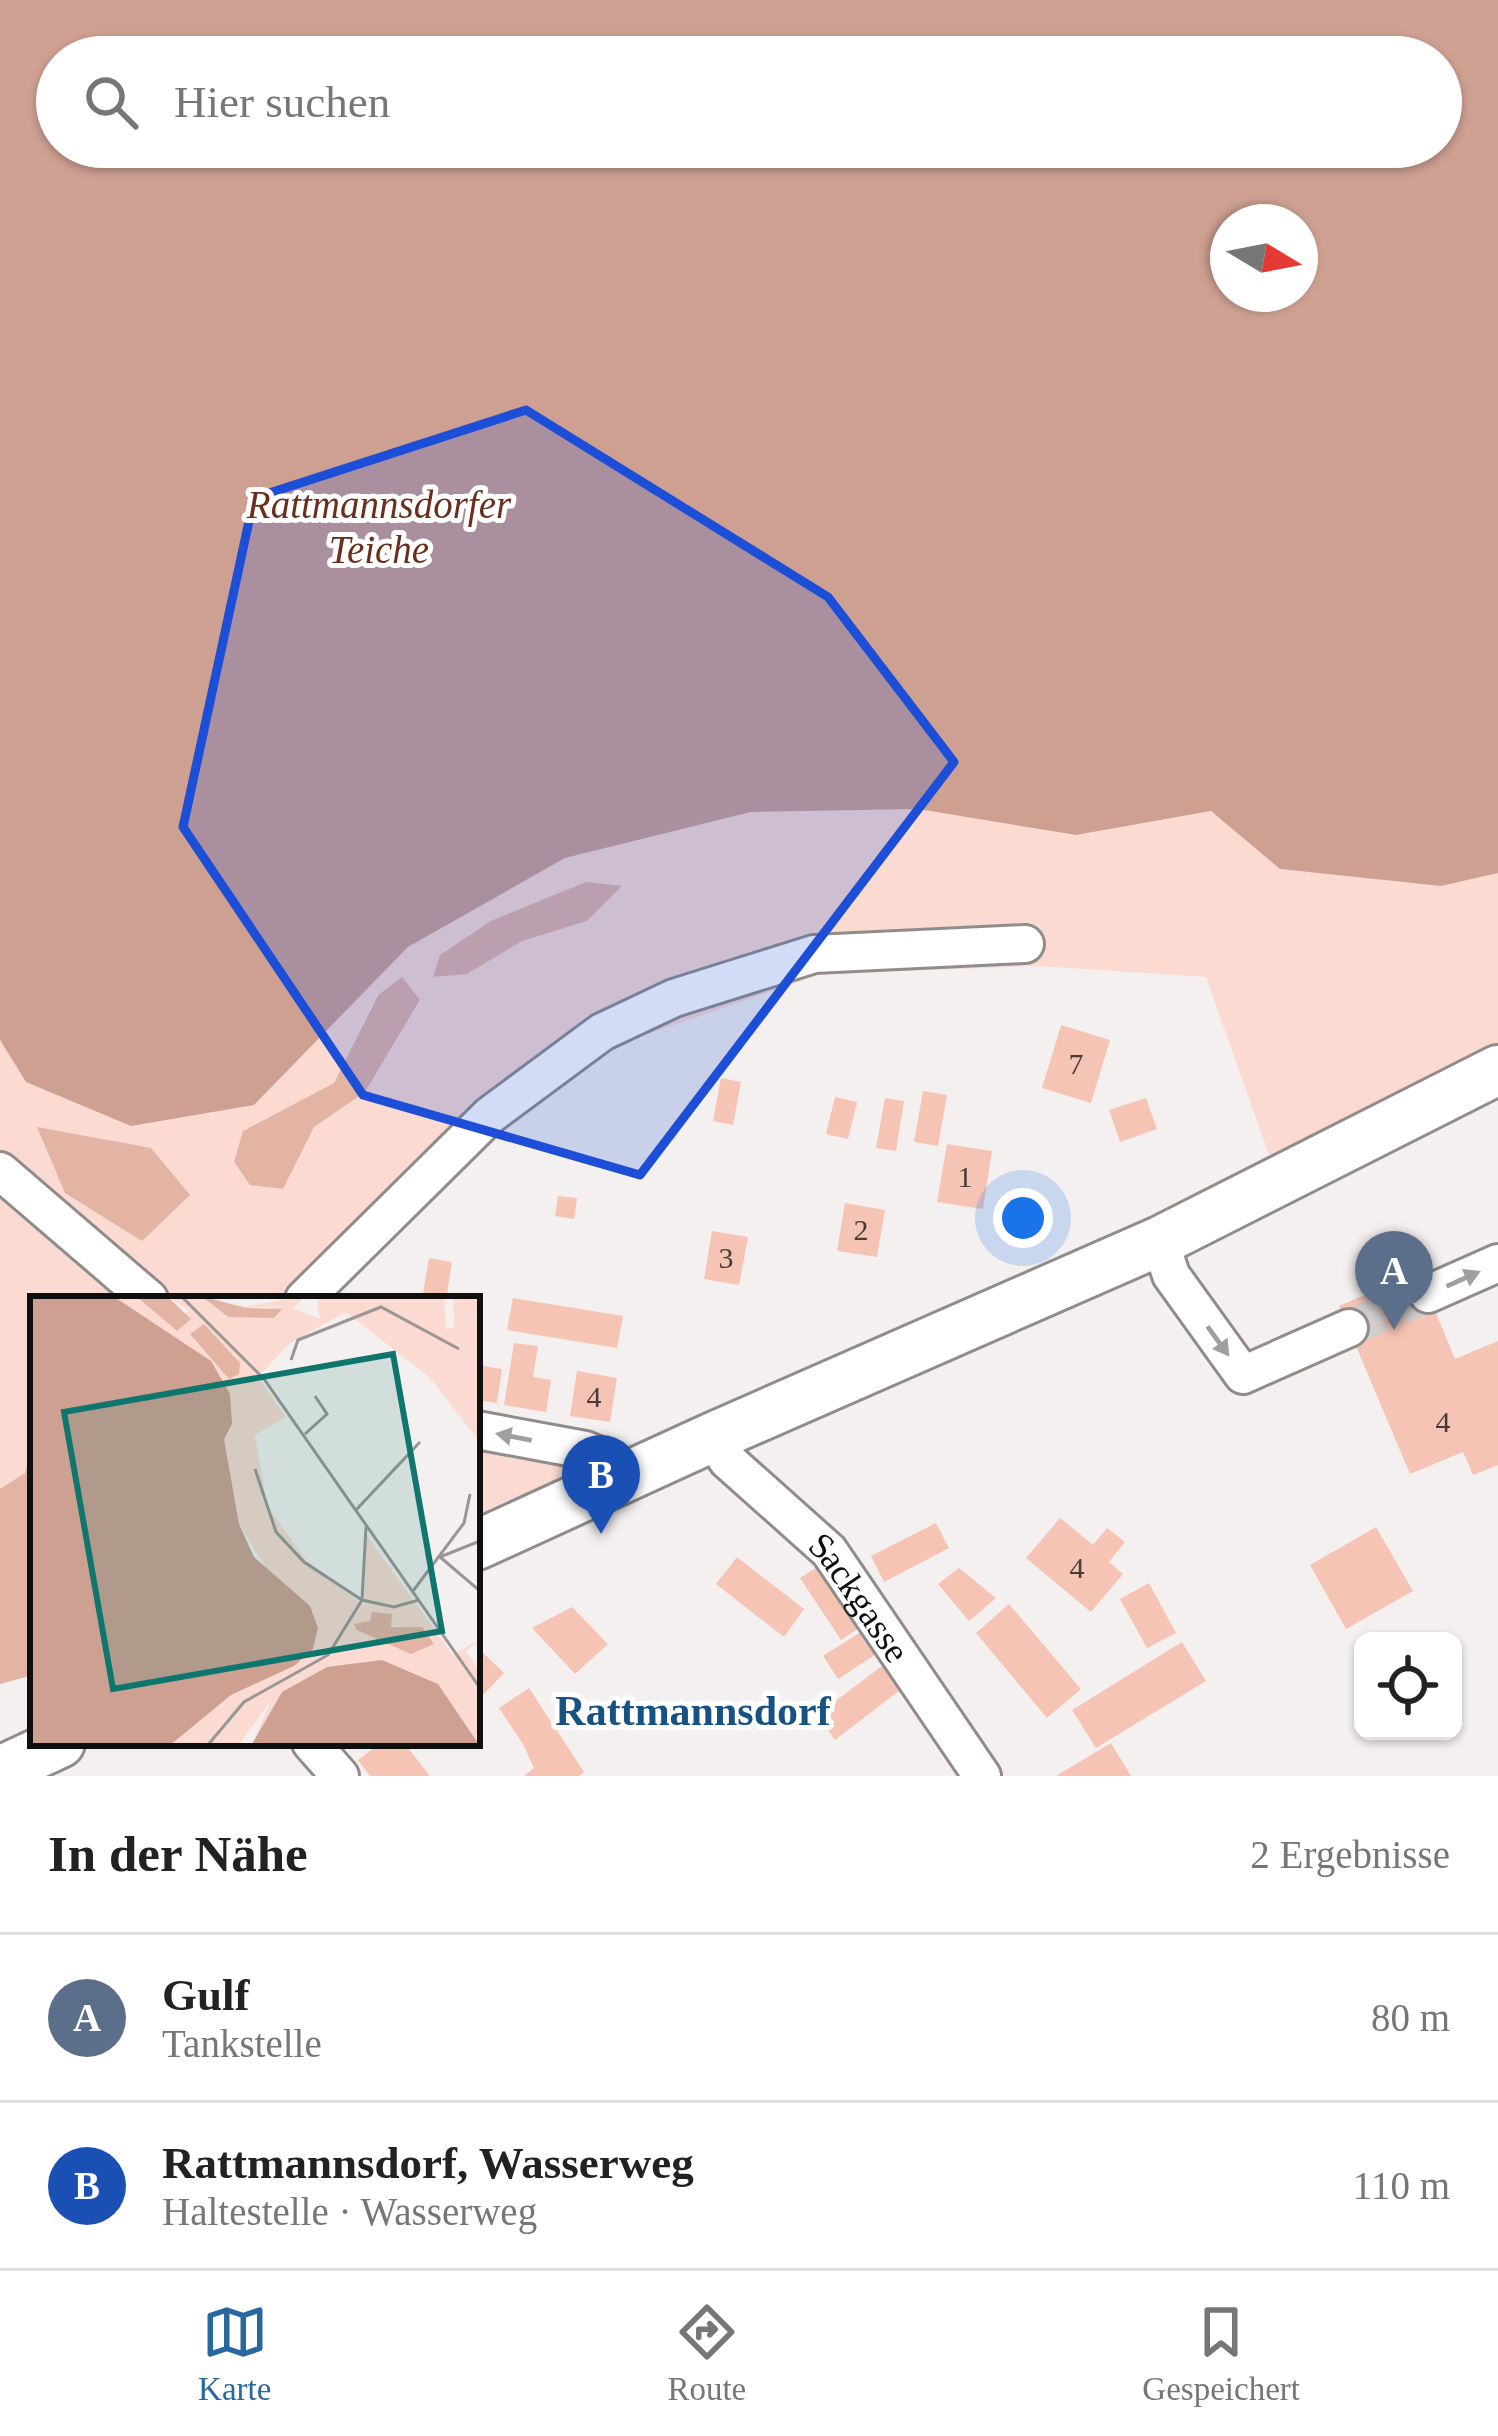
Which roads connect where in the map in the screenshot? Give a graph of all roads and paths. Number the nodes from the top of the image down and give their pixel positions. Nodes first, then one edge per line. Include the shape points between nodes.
1 (1025, 944) dead end
2 (1495, 1081) edge
3 (0, 1171) edge
4 (1160, 1241) junction
5 (1498, 1263) edge
6 (1428, 1294) tunnel mouth
7 (146, 1296) edge
8 (307, 1296) edge
9 (1349, 1328) tunnel mouth
10 (480, 1431) edge
11 (713, 1437) junction
12 (623, 1480) junction
13 (480, 1544) edge
14 (54, 1746) edge
15 (314, 1746) edge
16 (0, 1771) edge
17 (340, 1776) edge
18 (982, 1776) edge

1 - 8 street via 814,954 674,998 602,1032 490,1115
2 - 4 main road
3 - 7 street
4 -> 9 street via 1171,1275 1243,1375
4 - 11 main road
6 -> 5 street
12 -> 10 street via 607,1459 585,1450
11 - 12 main road
11 - 18 street, Sackgasse via 727,1460 829,1551
12 - 13 main road
14 - 16 main road
15 - 17 street

